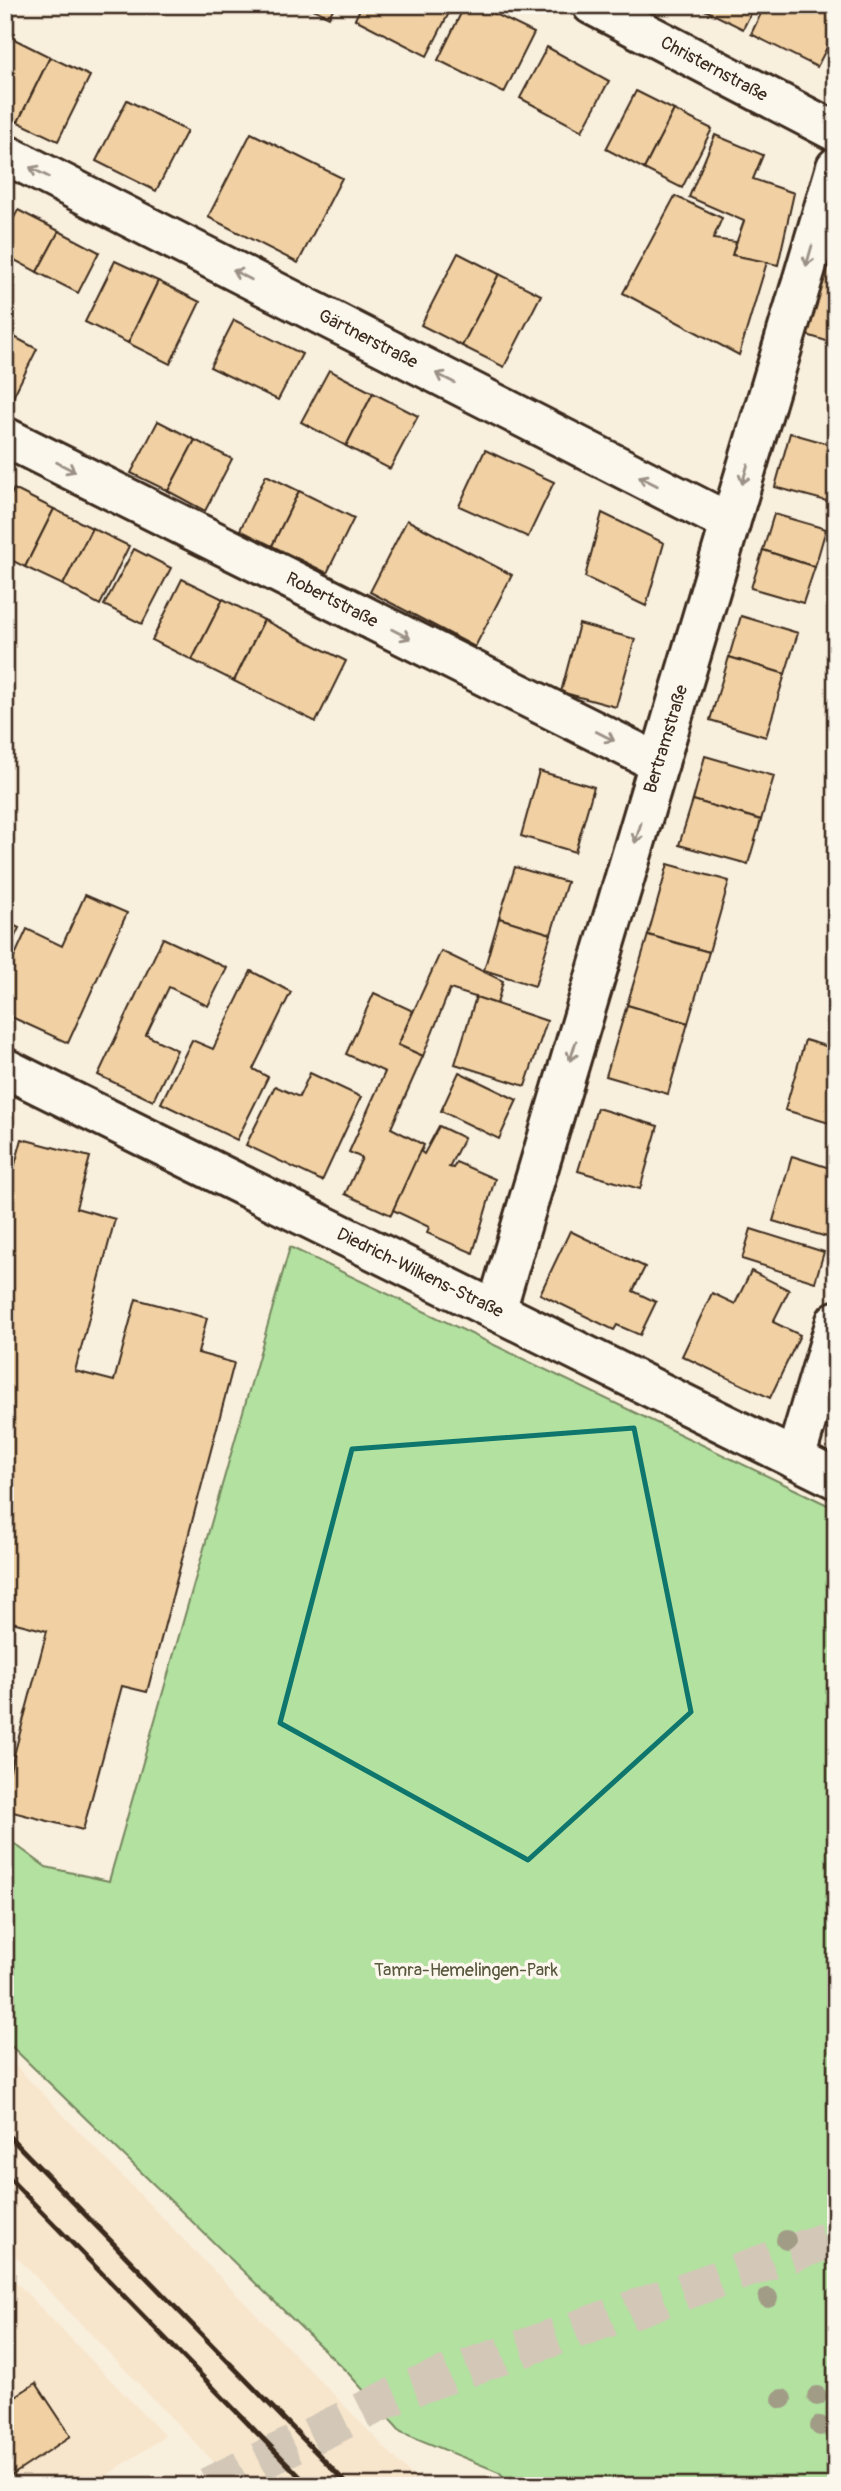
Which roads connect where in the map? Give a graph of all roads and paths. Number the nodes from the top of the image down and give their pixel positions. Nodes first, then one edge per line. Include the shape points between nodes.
1 (605, 8) edge
2 (836, 132) edge
3 (5, 154) edge
4 (836, 167) edge
5 (5, 437) edge
6 (730, 523) junction
7 (659, 763) junction
8 (5, 1068) edge
9 (496, 1311) junction
10 (836, 1321) edge
11 (795, 1459) junction
12 (836, 1479) edge

1 - 2 street, Christernstraße
6 -> 3 street, Gärtnerstraße
4 -> 6 street, Bertramstraße
5 -> 7 street, Robertstraße
6 - 7 street, Bertramstraße
7 -> 9 street, Bertramstraße
8 - 9 street, Diedrich-Wilkens-Straße
9 - 11 street, Diedrich-Wilkens-Straße
10 - 11 street
11 - 12 street, Diedrich-Wilkens-Straße

